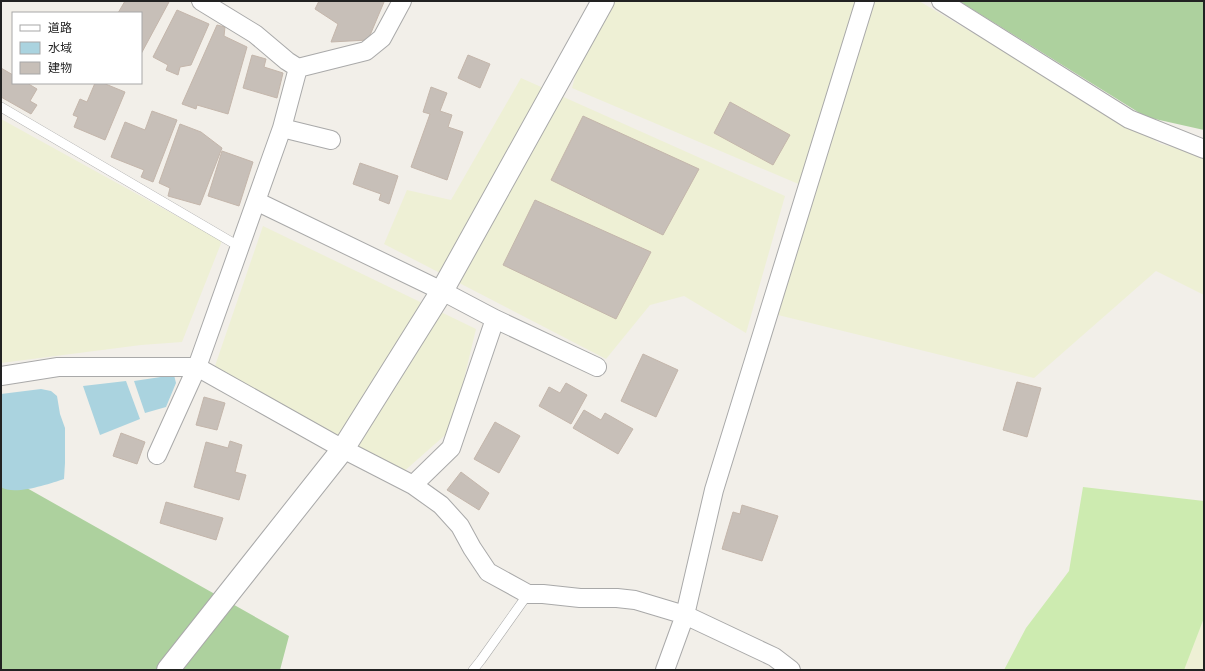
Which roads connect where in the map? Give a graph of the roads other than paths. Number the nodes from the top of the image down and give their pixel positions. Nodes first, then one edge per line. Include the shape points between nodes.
1 (201, 1) edge
2 (402, 1) edge
3 (603, 1) edge
4 (865, 1) edge
5 (941, 1) edge
6 (298, 68) junction
7 (1, 107) edge
8 (282, 128) junction
9 (331, 140) dead end
10 (1204, 149) edge
11 (256, 202) junction
12 (240, 247) junction
13 (442, 291) junction
14 (495, 319) junction
15 (197, 367) junction
16 (597, 367) dead end
17 (1, 376) edge
18 (343, 449) junction
19 (157, 455) dead end
20 (413, 485) junction
21 (528, 594) junction
22 (685, 616) junction
23 (168, 670) edge
24 (473, 670) edge
25 (665, 670) edge
26 (791, 670) edge

1 - 6 street via 255,34
2 - 6 street via 382,38 366,51
3 - 13 street
4 - 22 street via 714,490
5 - 10 street via 1129,119
6 - 8 street
7 - 12 lane
8 - 9 street
8 - 11 street
11 - 12 street
11 - 13 street
12 - 15 street
13 - 14 street
13 - 18 street
14 - 16 street
14 - 20 street via 451,448
15 - 17 street via 58,367
15 - 18 street
15 - 19 street
18 - 20 street
18 - 23 street
20 - 21 street via 441,505 460,526 488,572
21 - 22 street via 635,600
21 - 24 lane
22 - 25 street
22 - 26 street via 774,657

